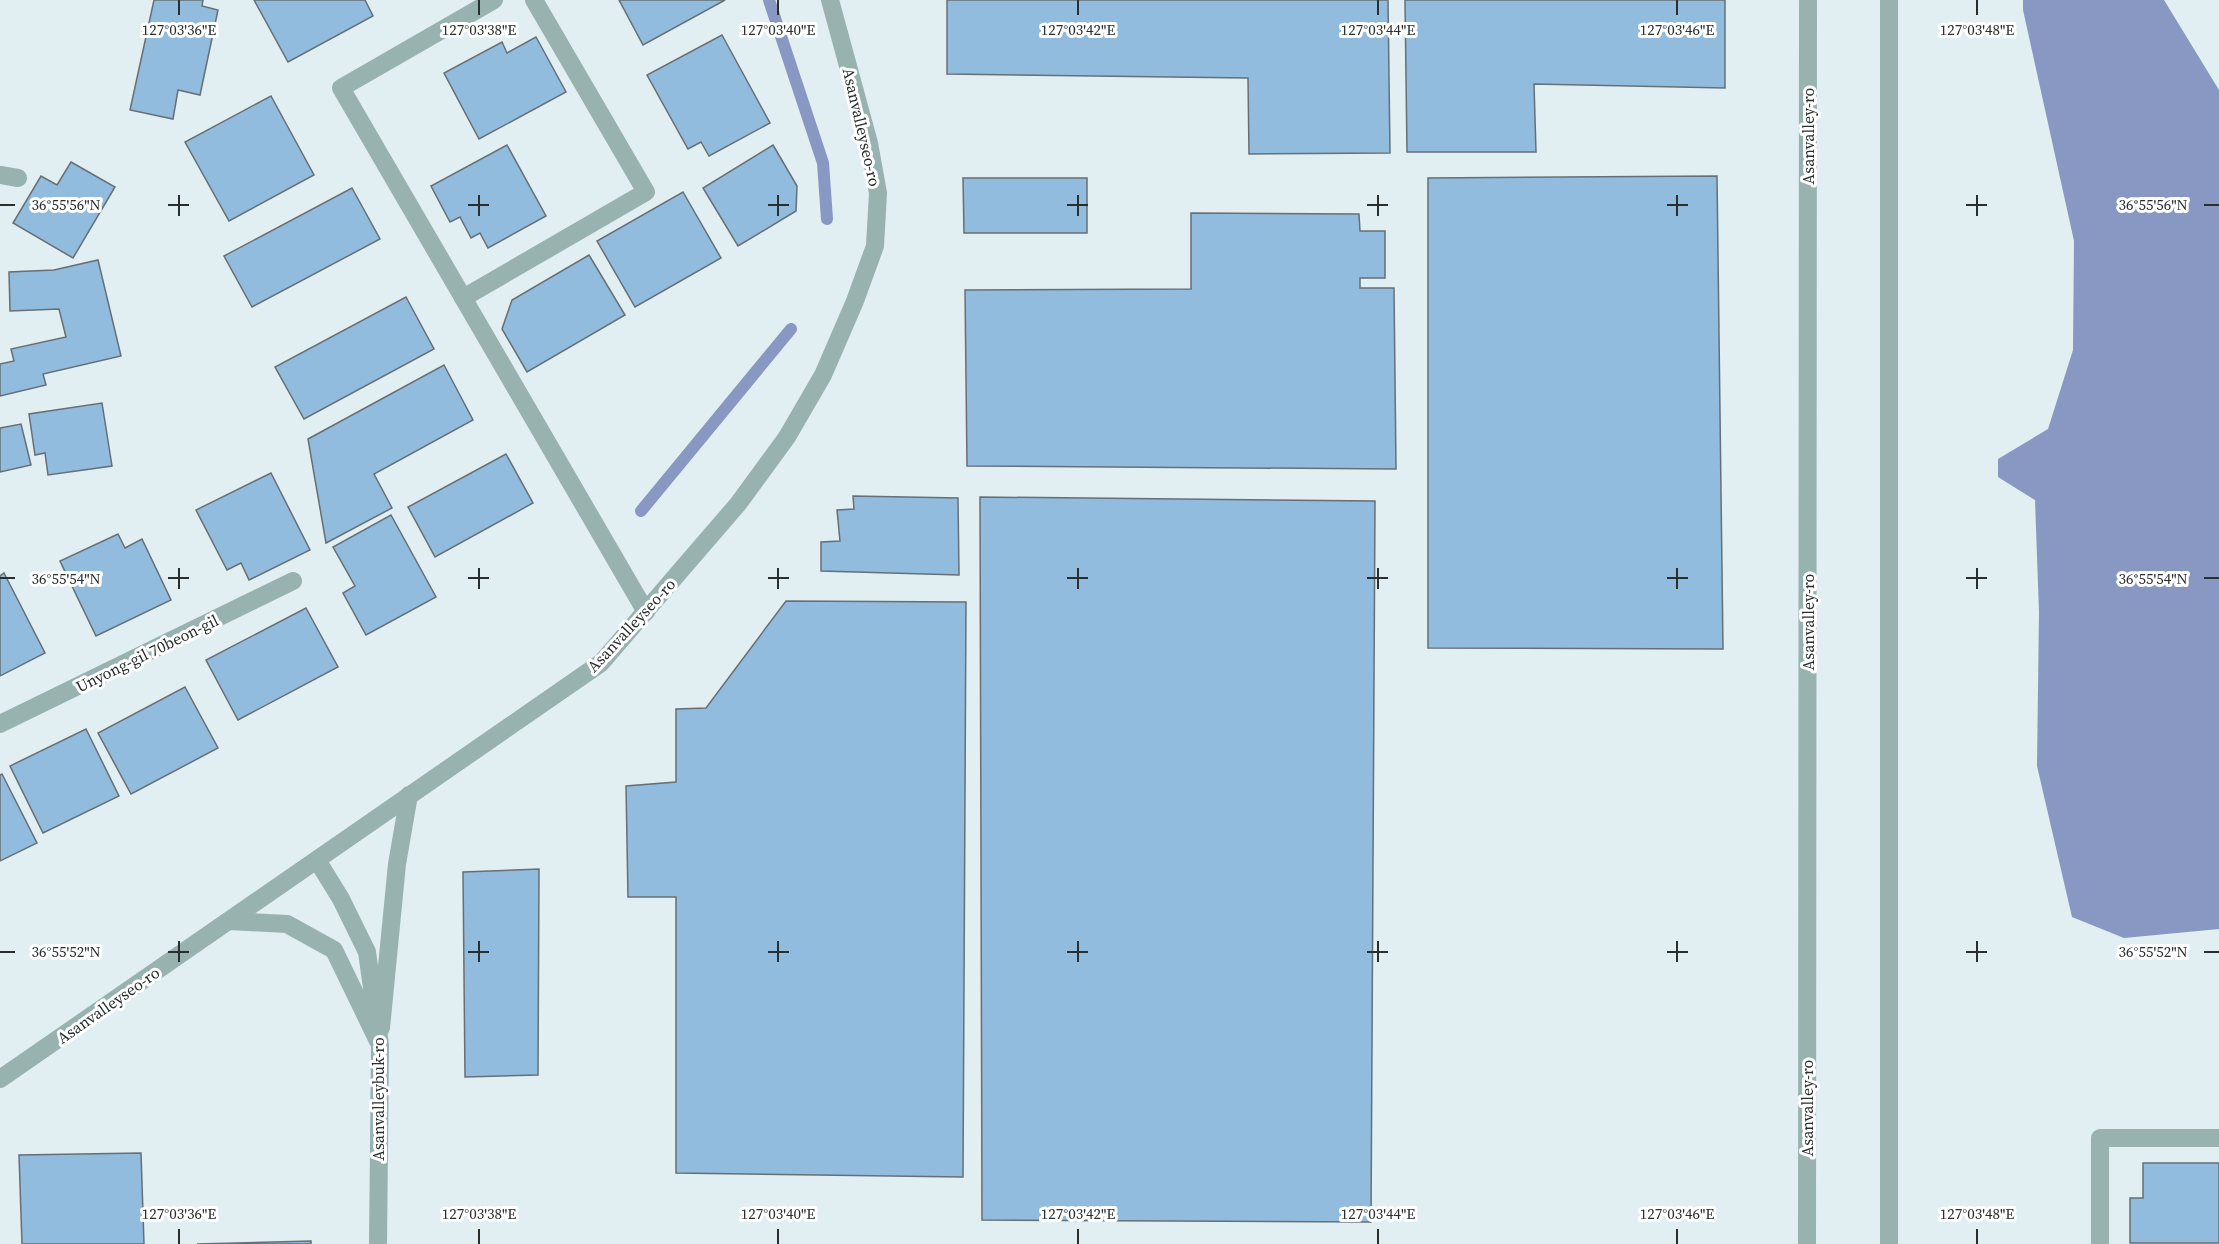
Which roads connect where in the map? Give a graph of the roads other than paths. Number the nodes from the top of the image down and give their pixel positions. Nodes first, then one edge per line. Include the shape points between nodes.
1 (494, 0) edge
2 (534, 0) edge
3 (830, 0) edge
4 (1808, 0) edge
5 (1889, 0) edge
6 (463, 298) junction
7 (293, 581) dead end
8 (646, 612) junction
9 (0, 724) edge
10 (409, 795) junction
11 (317, 860) junction
12 (229, 921) junction
13 (380, 1045) junction
14 (0, 1079) edge
15 (2219, 1138) edge
16 (378, 1244) edge
17 (1807, 1244) edge
18 (1889, 1244) edge
19 (2100, 1244) edge

1 - 6 street via 341,88
2 - 6 street via 646,192
3 - 8 street, Asanvalleyseo-ro via 869,143 878,193 875,246 823,375 787,437 738,504
4 - 17 street, Asanvalley-ro
5 - 18 street
6 - 8 street
7 - 9 street, Unyong-gil 70beon-gil
8 - 10 street, Asanvalleyseo-ro via 594,668
10 - 11 street, Asanvalleyseo-ro
10 - 13 street via 397,864
11 - 12 street, Asanvalleyseo-ro
11 - 13 street, Asanvalleybuk-ro via 367,952
12 - 13 street via 287,924 334,950
12 - 14 street, Asanvalleyseo-ro
13 - 16 street, Asanvalleybuk-ro
15 - 19 street via 2100,1138

